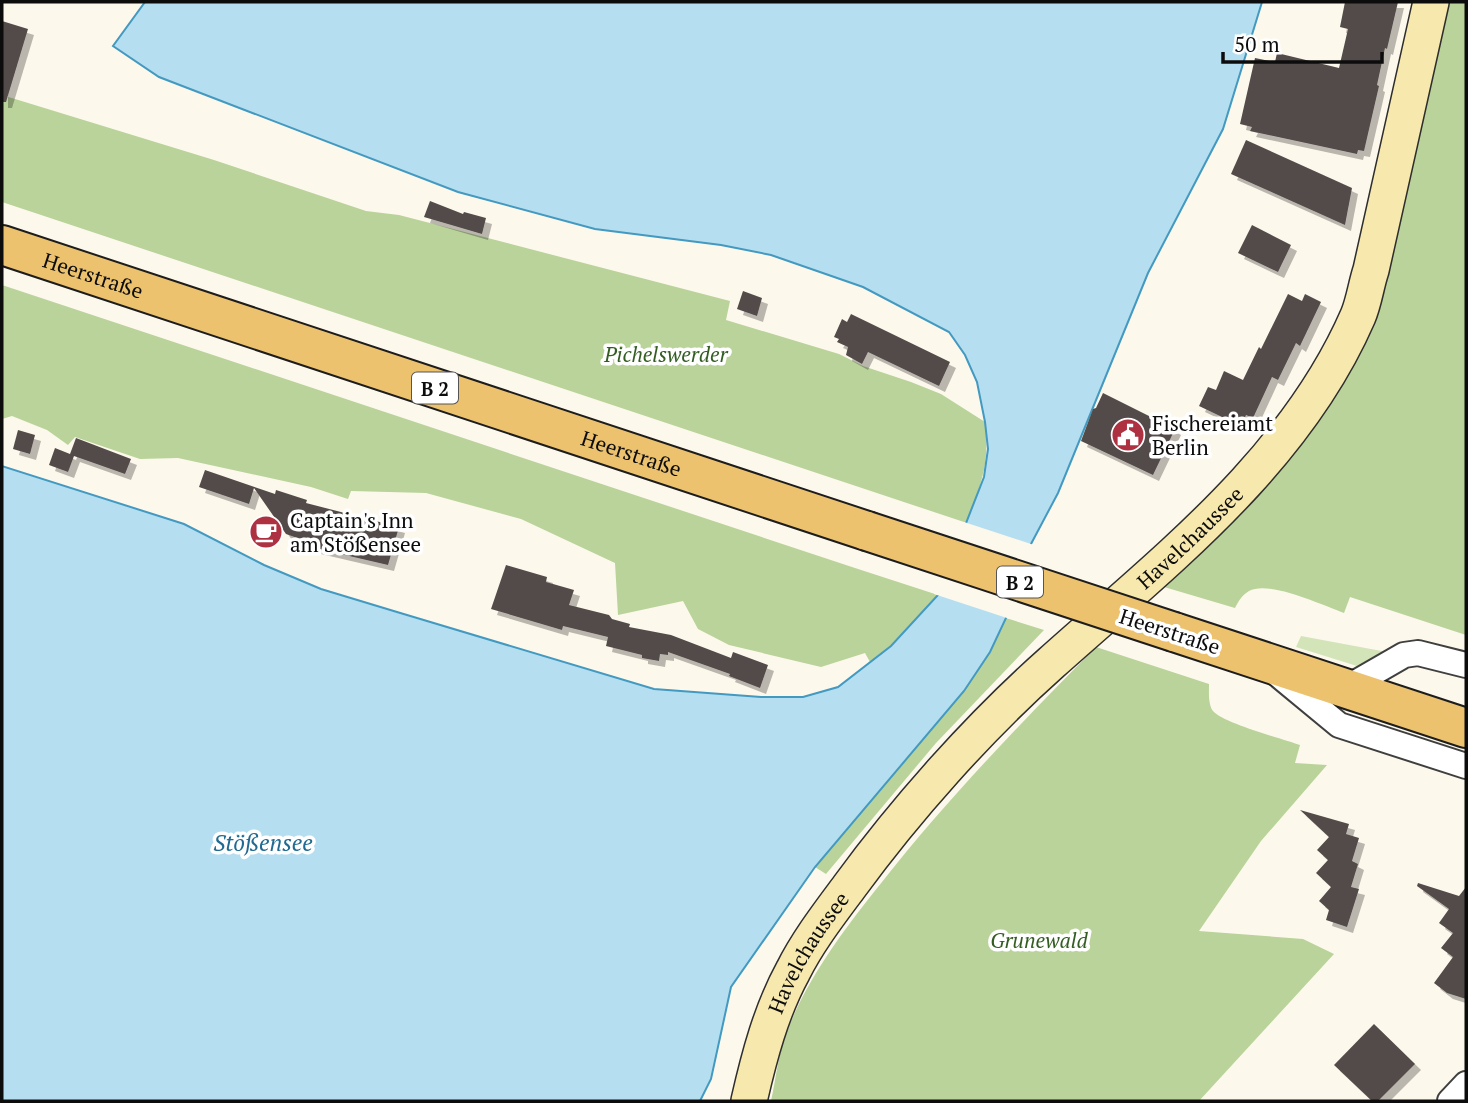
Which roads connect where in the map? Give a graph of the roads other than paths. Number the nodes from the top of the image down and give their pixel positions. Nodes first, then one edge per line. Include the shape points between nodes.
1 (1431, 2) edge
2 (2, 245) edge
3 (1261, 661) junction
4 (1466, 665) edge
5 (1345, 689) junction
6 (1466, 728) edge
7 (1466, 766) edge
8 (1466, 1084) edge
9 (749, 1101) edge
10 (1450, 1101) edge

1 - 9 street, Havelchaussee via 1371,270 1359,313 1337,360 1285,436 1242,488 1038,676 922,796 870,858 793,971 773,1016
2 - 3 main road, Heerstraße / B 2, bridge
3 - 5 main road, Heerstraße / B 2
3 - 7 street, Heerstraße via 1339,725
4 - 5 street via 1418,653 1404,655
5 - 6 main road, Heerstraße / B 2
8 - 10 street

